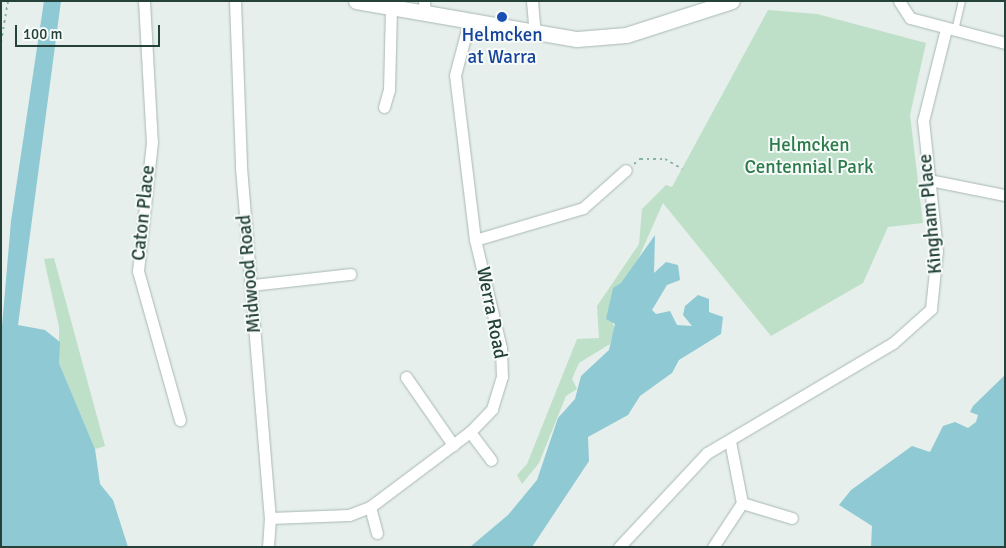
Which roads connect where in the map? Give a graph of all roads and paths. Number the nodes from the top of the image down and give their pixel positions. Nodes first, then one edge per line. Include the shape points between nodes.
1 (8, 1) edge
2 (144, 1) edge
3 (235, 1) edge
4 (356, 1) edge
5 (532, 1) edge
6 (732, 1) edge
7 (899, 1) edge
8 (904, 1) edge
9 (962, 1) edge
10 (391, 8) junction
11 (425, 8) edge
12 (910, 18) junction
13 (469, 22) junction
14 (950, 30) junction
15 (535, 33) junction
16 (1, 42) edge
17 (1005, 42) edge
18 (384, 107) dead end
19 (682, 169) dead end
20 (626, 170) joint
21 (929, 180) junction
22 (1005, 195) edge
23 (475, 240) junction
24 (350, 274) dead end
25 (252, 285) junction
26 (406, 377) dead end
27 (180, 420) dead end
28 (470, 432) junction
29 (730, 441) junction
30 (453, 445) junction
31 (491, 460) dead end
32 (742, 503) junction
33 (370, 507) junction
34 (270, 518) junction
35 (792, 518) dead end
36 (377, 533) dead end
37 (268, 547) edge
38 (618, 547) edge
39 (713, 547) edge

1 - 16 path
2 - 27 street, Caton Place via 152,142 138,270
3 - 25 street, Midwood Road
4 - 10 main road
5 - 15 street
6 - 15 main road via 626,36 577,39
7 - 12 street
8 - 12 street
9 - 14 lane
10 - 11 main road
10 - 18 street via 389,90
11 - 13 main road
12 - 14 street
13 - 15 main road
13 - 23 street, Werra Road via 455,75
14 - 17 street
14 - 21 street, Kingham Place via 923,121
19 - 20 path via 665,159 640,159
20 - 23 street via 582,208
21 - 22 street
21 - 29 street, Kingham Place via 937,250 931,310 893,343
23 - 28 street, Werra Road via 501,348 502,377 492,409
24 - 25 street
25 - 34 street, Midwood Road
26 - 30 street
28 - 30 street, Werra Road
28 - 31 street
29 - 32 street
29 - 38 street, Kingham Place via 687,471
30 - 33 street, Werra Road
32 - 35 street
32 - 39 street
33 - 34 street, Werra Road via 349,515
33 - 36 street
34 - 37 street, Midwood Road

